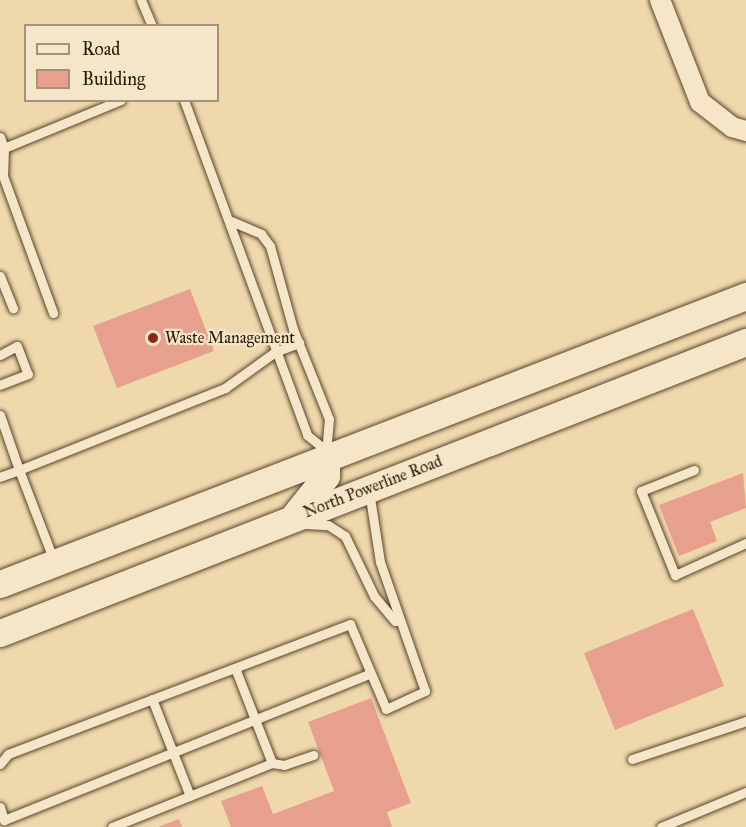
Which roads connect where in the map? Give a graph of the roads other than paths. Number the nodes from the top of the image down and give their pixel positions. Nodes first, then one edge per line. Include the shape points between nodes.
1 (141, 0) edge
2 (660, 0) edge
3 (151, 24) edge
4 (116, 102) edge
5 (185, 102) edge
6 (746, 131) edge
7 (0, 137) edge
8 (4, 148) junction
9 (231, 221) junction
10 (0, 276) edge
11 (746, 296) edge
12 (13, 309) dead end
13 (53, 313) dead end
14 (746, 342) edge
15 (299, 343) junction
16 (275, 352) junction
17 (0, 353) edge
18 (0, 385) edge
19 (0, 415) edge
20 (328, 455) junction
21 (19, 470) junction
22 (694, 470) dead end
23 (399, 476) junction
24 (0, 477) edge
25 (368, 487) junction
26 (286, 521) junction
27 (746, 543) edge
28 (55, 563) junction
29 (0, 584) edge
30 (398, 626) junction
31 (0, 633) edge
32 (235, 668) junction
33 (369, 674) junction
34 (152, 699) junction
35 (255, 719) junction
36 (746, 721) edge
37 (173, 753) junction
38 (313, 755) dead end
39 (632, 759) dead end
40 (273, 762) junction
41 (0, 764) edge
42 (746, 792) edge
43 (190, 796) junction
44 (0, 807) edge
45 (5, 824) edge
46 (112, 827) edge
47 (661, 827) edge

1 - 3 lane
2 - 6 street via 700,102 732,127
4 - 8 lane
5 - 9 lane
7 - 8 lane
8 - 13 lane via 3,176
9 - 15 lane via 261,234 270,246
9 - 16 lane
10 - 12 lane
11 - 20 main road
14 - 23 main road, North Powerline Road
15 - 16 lane
15 - 20 lane via 329,419
16 - 20 lane via 307,435
16 - 21 lane via 225,388
17 - 18 lane via 17,346 28,374
19 - 21 lane
20 - 23 main road via 359,473
20 - 26 main road via 326,476
20 - 28 main road
21 - 24 lane
21 - 28 lane
22 - 27 lane via 641,491 675,575
23 - 25 main road, North Powerline Road
25 - 26 main road, North Powerline Road
25 - 30 lane via 380,562
26 - 30 lane via 328,525 345,536 374,596
26 - 31 main road, North Powerline Road
28 - 29 main road
30 - 33 lane via 426,691 386,709
32 - 33 lane via 350,624
32 - 34 lane
32 - 35 lane
33 - 35 lane
34 - 37 lane
34 - 41 lane via 8,754
35 - 37 lane
35 - 40 lane
36 - 39 lane
37 - 43 lane
37 - 45 lane
38 - 40 lane via 284,765
40 - 43 lane
42 - 47 lane
43 - 46 lane
44 - 45 lane

